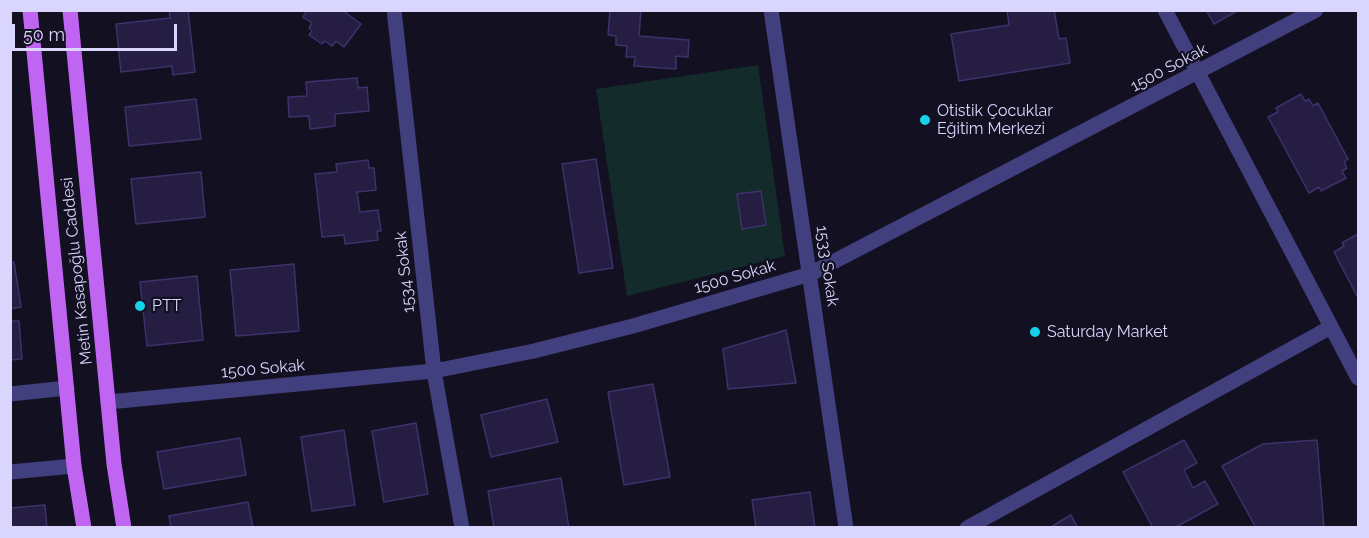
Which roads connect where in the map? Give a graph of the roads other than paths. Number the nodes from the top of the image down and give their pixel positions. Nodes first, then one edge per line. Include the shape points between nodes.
1 (30, 10) edge
2 (70, 10) edge
3 (394, 10) edge
4 (771, 10) edge
5 (1165, 10) edge
6 (1316, 10) edge
7 (1198, 73) junction
8 (810, 274) junction
9 (1331, 327) junction
10 (434, 371) junction
11 (1359, 378) edge
12 (67, 388) junction
13 (10, 394) edge
14 (108, 402) junction
15 (74, 466) junction
16 (10, 472) edge
17 (84, 528) edge
18 (124, 528) edge
19 (462, 528) edge
20 (846, 528) edge
21 (967, 528) edge

1 - 12 main road, Metin Kasapoğlu Caddesi
2 - 14 main road, Metin Kasapoğlu Caddesi
3 - 10 street, 1534 Sokak
4 - 8 street, 1533 Sokak
5 - 7 street
6 - 7 street, 1500 Sokak
7 - 8 street, 1500 Sokak
7 - 9 street
8 - 10 street, 1500 Sokak via 633,326
8 - 20 street, 1533 Sokak
9 - 11 street
9 - 21 street
10 - 14 street, 1500 Sokak
10 - 19 street, 1534 Sokak
12 - 13 street
12 - 15 main road, Metin Kasapoğlu Caddesi
14 - 18 main road, Metin Kasapoğlu Caddesi
15 - 16 street
15 - 17 main road, Metin Kasapoğlu Caddesi

